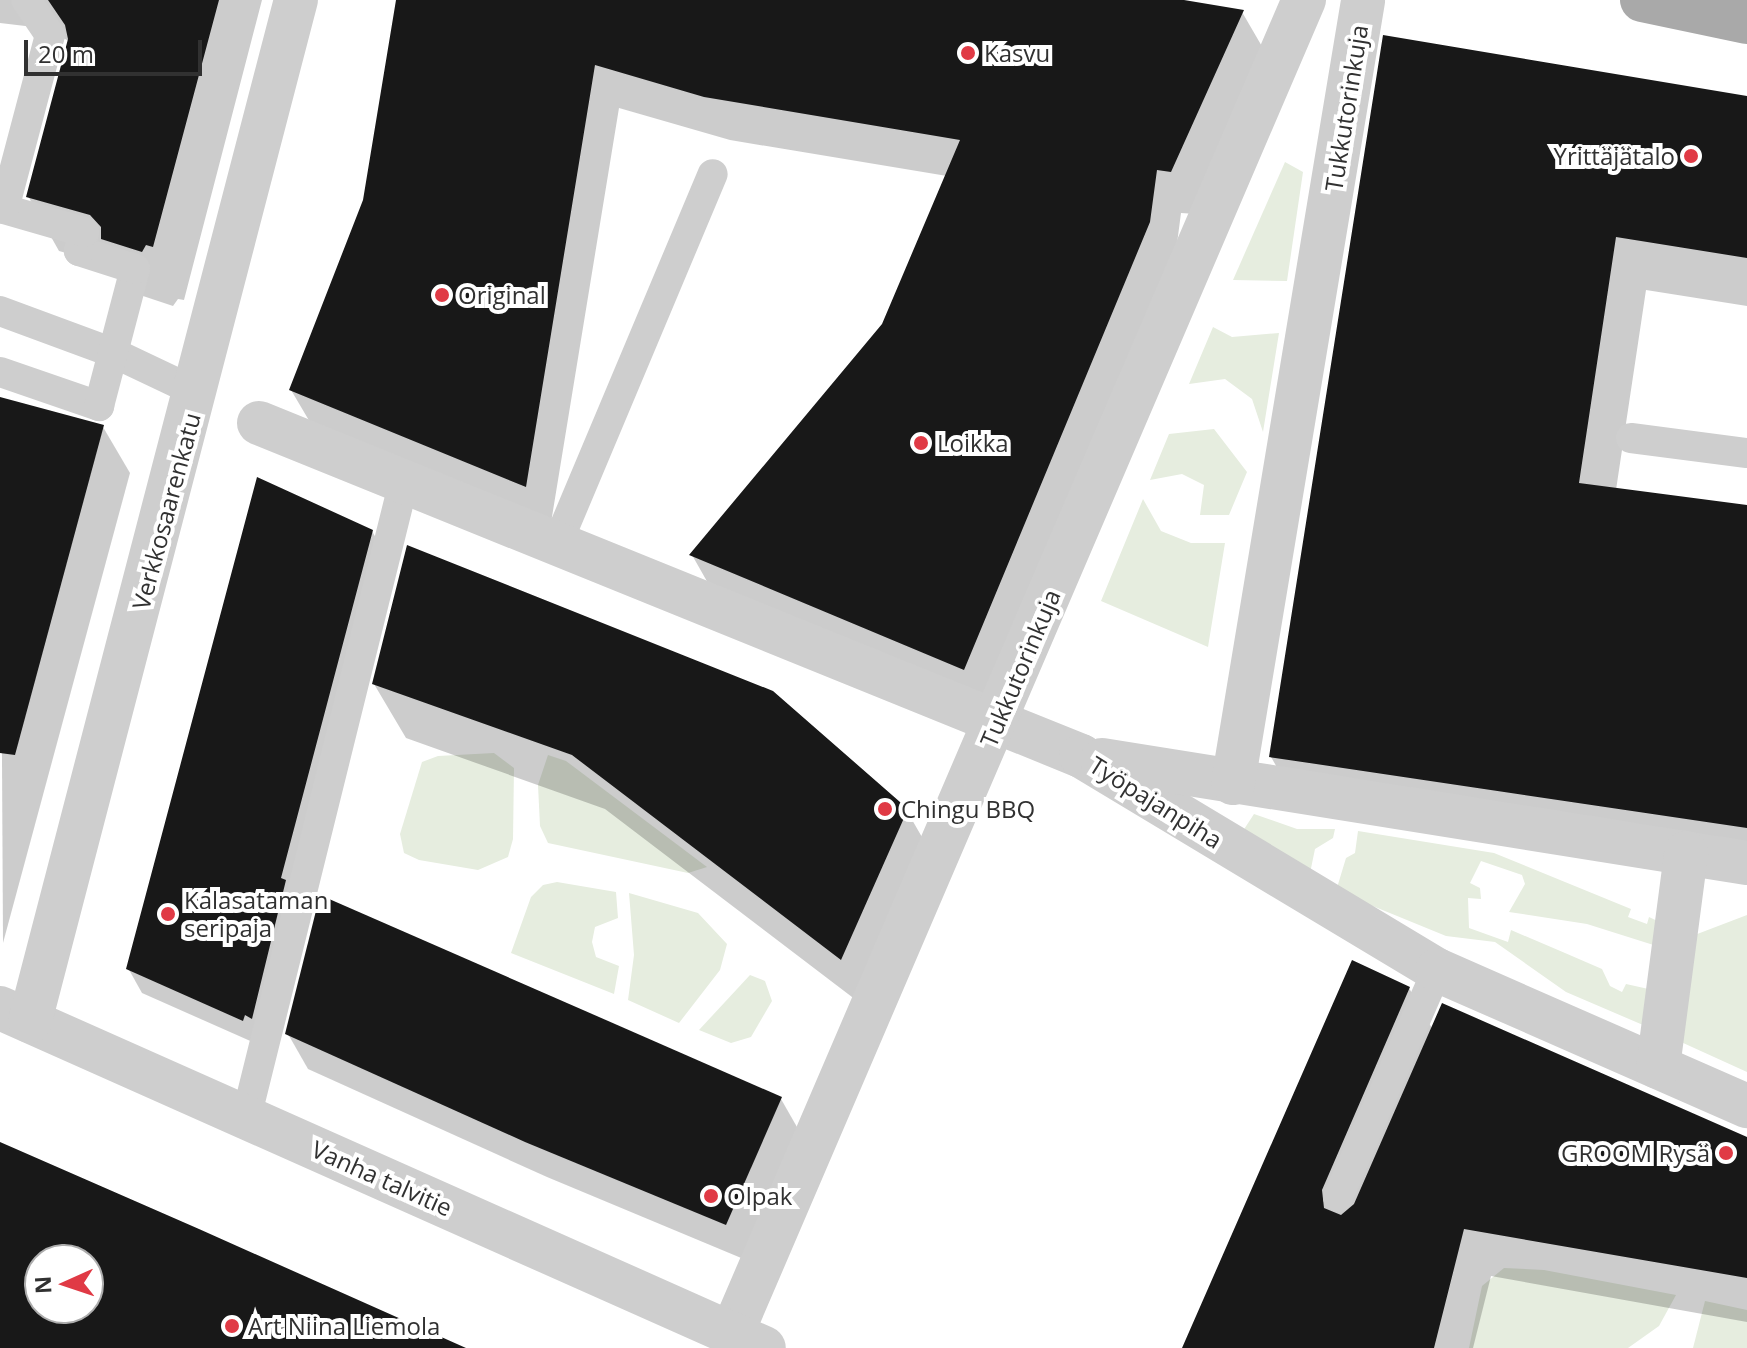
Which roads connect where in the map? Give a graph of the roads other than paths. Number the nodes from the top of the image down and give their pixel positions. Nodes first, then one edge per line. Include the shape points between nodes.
1 (26, 0) edge
2 (296, 0) edge
3 (1304, 0) edge
4 (1363, 1) edge
5 (1681, 3) edge
6 (1747, 22) edge
7 (713, 174) dead end
8 (0, 311) edge
9 (0, 372) edge
10 (198, 393) junction
11 (259, 423) dead end
12 (1631, 438) dead end
13 (1747, 453) edge
14 (404, 481) junction
15 (558, 542) junction
16 (997, 723) junction
17 (1081, 756) junction
18 (1233, 783) junction
19 (1686, 853) junction
20 (1747, 863) edge
21 (1437, 970) junction
22 (15, 1015) edge
23 (1658, 1067) junction
24 (1747, 1106) edge
25 (246, 1118) junction
26 (1338, 1197) dead end
27 (748, 1341) edge

1 - 9 lane via 50,35 4,209 84,232 79,251 135,269 99,406
2 - 10 street, Verkkosaarenkatu
3 - 16 street, Tukkutorinkuja
4 - 18 street, Tukkutorinkuja
5 - 6 main road
7 - 15 lane
8 - 10 lane via 85,341
10 - 22 street, Verkkosaarenkatu
11 - 14 street
12 - 13 lane
14 - 15 street
14 - 25 lane
15 - 16 street
16 - 17 street
16 - 27 street, Tukkutorinkuja
17 - 18 street, Työpajanpiha
17 - 21 street, Työpajanpiha
18 - 19 street, Työpajanpiha
19 - 20 street, Työpajanpiha
19 - 23 street
21 - 23 street, Työpajanpiha
21 - 26 lane
22 - 25 street, Vanha talvitie
23 - 24 street, Työpajanpiha
25 - 27 street, Vanha talvitie

